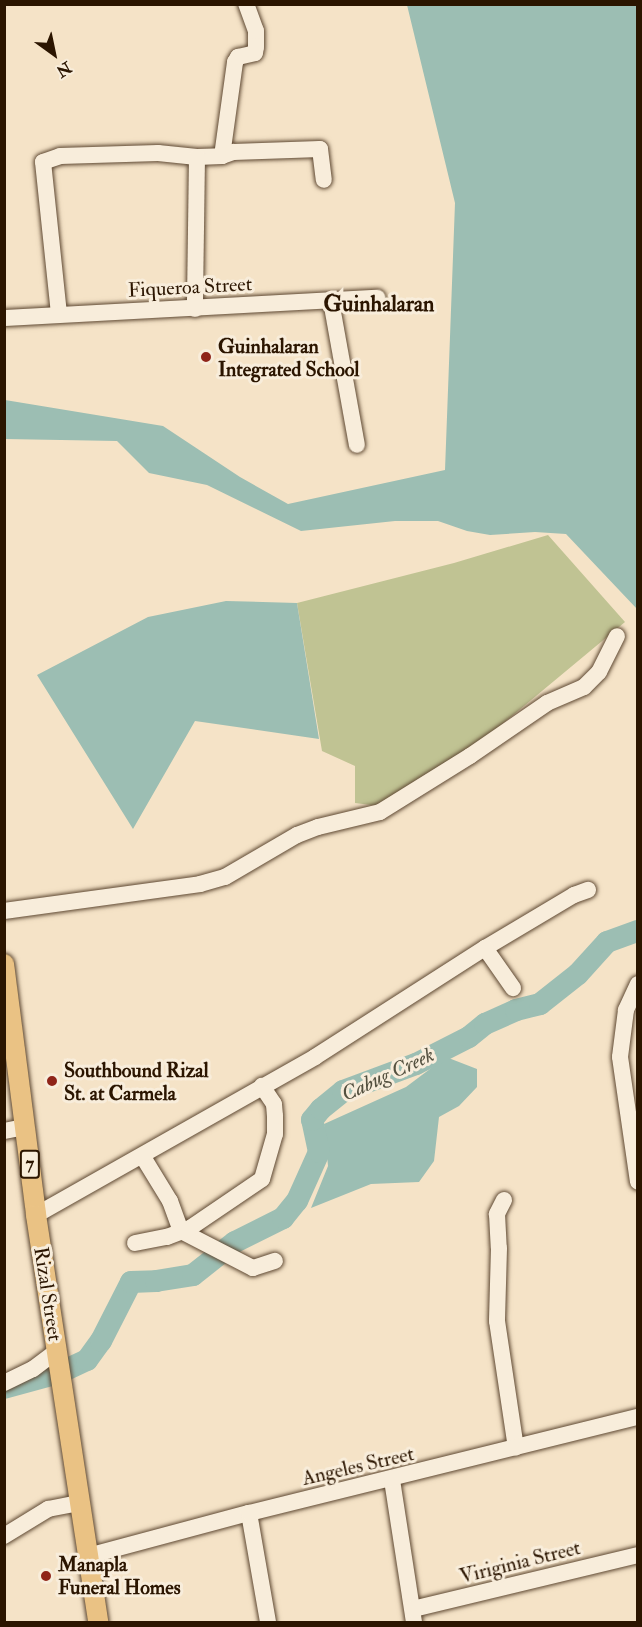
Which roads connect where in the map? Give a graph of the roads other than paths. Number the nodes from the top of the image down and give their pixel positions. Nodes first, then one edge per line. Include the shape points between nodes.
1 (246, 4) edge
2 (222, 156) junction
3 (197, 157) junction
4 (324, 180) dead end
5 (377, 298) dead end
6 (331, 301) junction
7 (195, 309) junction
8 (59, 314) junction
9 (4, 318) edge
10 (357, 445) dead end
11 (617, 636) dead end
12 (588, 890) dead end
13 (4, 911) edge
14 (485, 948) junction
15 (4, 964) edge
16 (638, 984) edge
17 (513, 988) dead end
18 (9, 1041) edge
19 (262, 1086) junction
20 (25, 1126) junction
21 (4, 1131) edge
22 (143, 1157) junction
23 (638, 1182) edge
24 (504, 1200) dead end
25 (36, 1215) junction
26 (181, 1231) junction
27 (135, 1243) dead end
28 (275, 1261) dead end
29 (58, 1357) junction
30 (4, 1383) edge
31 (638, 1417) edge
32 (516, 1448) junction
33 (393, 1480) junction
34 (79, 1503) junction
35 (249, 1513) junction
36 (4, 1536) edge
37 (638, 1555) edge
38 (88, 1556) junction
39 (413, 1616) edge
40 (98, 1623) edge
41 (267, 1623) edge

1 - 2 street via 256,31 256,47 255,53 238,57 235,62
2 - 3 street
2 - 4 street via 232,152 320,149
3 - 7 street
3 - 8 street via 158,153 60,156 43,162
5 - 6 street, Fiqueroa Street
6 - 7 street, Fiqueroa Street
6 - 10 street
7 - 8 street, Fiqueroa Street
8 - 9 street, Fiqueroa Street
11 - 13 street via 599,672 584,687 547,703 380,812 297,835 225,876 200,884
12 - 14 street
14 - 17 street
14 - 19 street via 315,1057
15 - 18 main road, Rizal Street / 7
16 - 23 street via 626,1010 620,1057
18 - 20 main road, Rizal Street / 7
19 - 22 street
19 - 26 street via 274,1104 275,1134 262,1179
20 - 21 street
20 - 25 main road, Rizal Street / 7
22 - 25 street
22 - 26 street via 170,1201
24 - 32 street via 497,1214 497,1321
25 - 29 main road, Rizal Street / 7
26 - 27 street
26 - 28 street via 256,1268
29 - 30 street
29 - 34 main road, Rizal Street / 7
31 - 32 street, Angeles Street
32 - 33 street, Angeles Street
33 - 35 street, Angeles Street
33 - 39 street
34 - 36 street via 48,1509
34 - 38 main road, Rizal Street / 7
35 - 38 street, Angeles Street
35 - 41 street
37 - 39 street, Viriginia Street
38 - 40 main road, Rizal Street / 7

